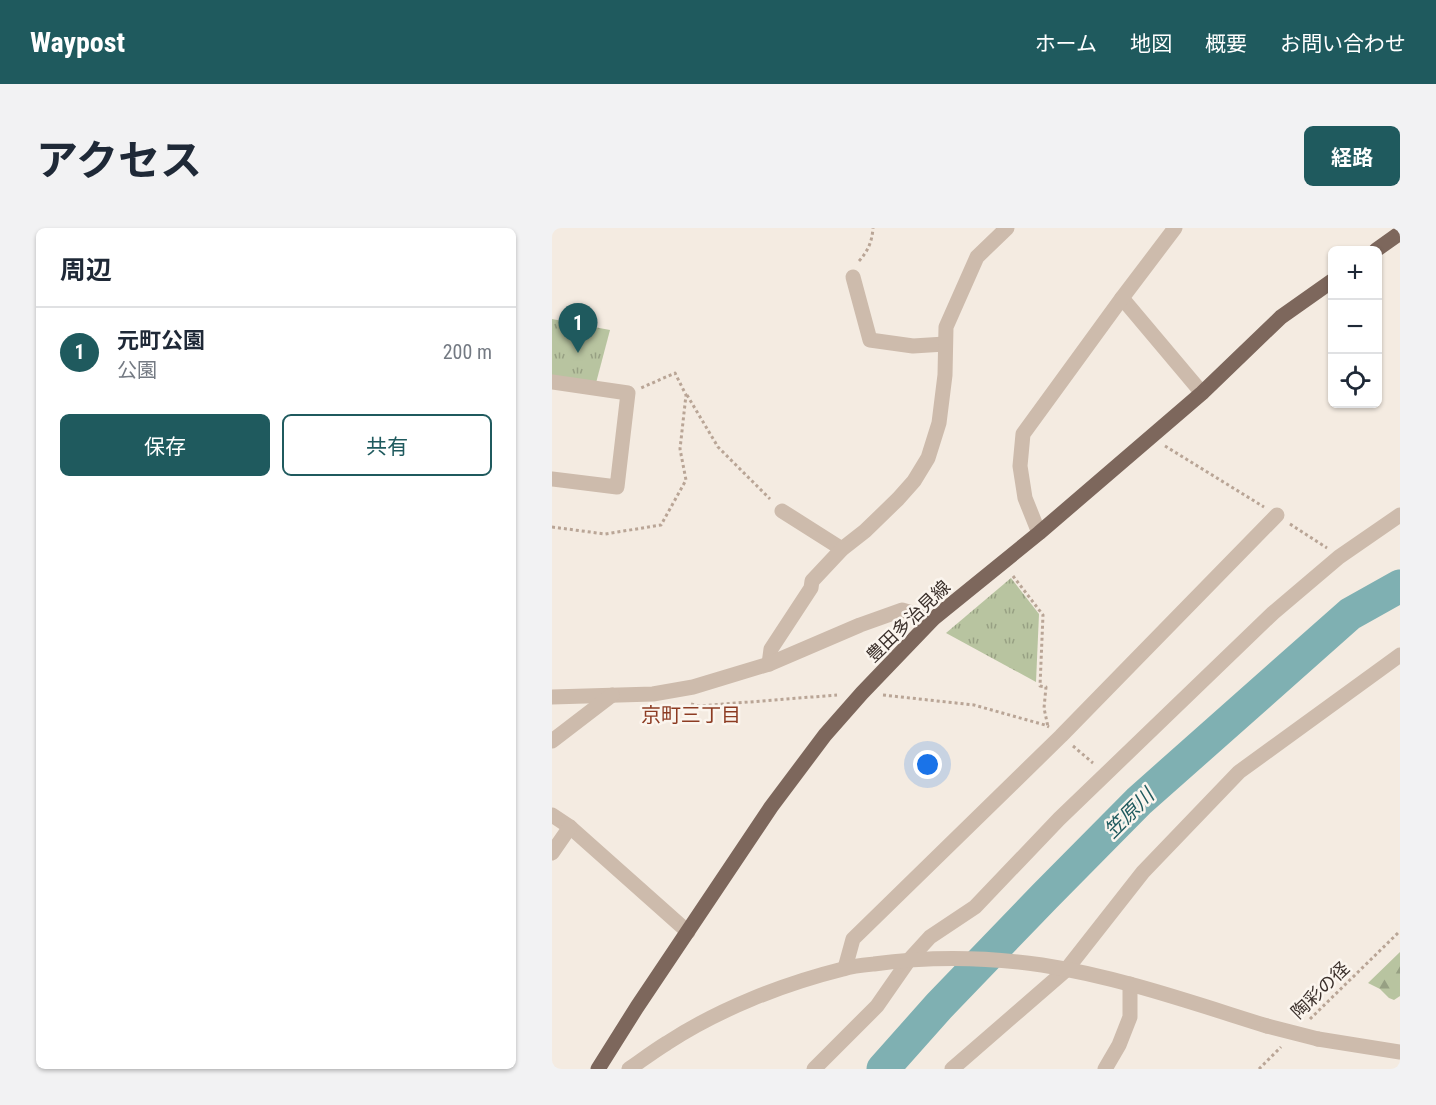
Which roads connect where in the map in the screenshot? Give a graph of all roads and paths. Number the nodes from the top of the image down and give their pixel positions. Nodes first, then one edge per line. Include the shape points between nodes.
1 (873, 228) edge
2 (1007, 228) edge
3 (1175, 228) edge
4 (1400, 233) edge
5 (1382, 246) edge
6 (853, 277) joint
7 (1328, 284) edge
8 (1122, 298) junction
9 (945, 344) junction
10 (552, 382) edge
11 (628, 393) junction
12 (1202, 393) junction
13 (686, 395) junction
14 (1150, 437) junction
15 (552, 479) edge
16 (782, 511) joint
17 (1277, 515) junction
18 (1400, 515) edge
19 (552, 526) edge
20 (1039, 533) junction
21 (842, 549) junction
22 (1340, 557) junction
23 (1003, 562) junction
24 (933, 619) junction
25 (1400, 655) edge
26 (769, 664) junction
27 (861, 693) junction
28 (612, 695) junction
29 (552, 697) edge
30 (687, 703) dead end
31 (1054, 731) junction
32 (552, 741) edge
33 (1106, 774) junction
34 (552, 815) edge
35 (570, 827) junction
36 (552, 853) edge
37 (1400, 931) edge
38 (688, 932) junction
39 (909, 960) junction
40 (845, 968) junction
41 (1066, 970) junction
42 (1130, 984) junction
43 (1309, 1020) dead end
44 (1284, 1045) dead end
45 (1400, 1052) edge
46 (598, 1069) edge
47 (629, 1069) edge
48 (814, 1069) edge
49 (952, 1069) edge
50 (1105, 1069) edge
51 (1259, 1069) edge

1 - 6 path via 868,251 856,265
2 - 9 street via 977,257 946,327
3 - 8 street
4 - 5 main road
6 - 9 street via 870,340 913,346
7 - 12 main road, 豊田多治見線 via 1281,318
8 - 12 street
8 - 20 street via 1023,434 1020,466 1025,498
9 - 21 street via 939,423 928,458 898,499
10 - 11 street
11 - 13 path via 675,374
11 - 15 street via 617,487
12 - 14 main road, 豊田多治見線
13 - 16 path via 718,447
13 - 19 path via 680,449 686,480 661,525 605,534
14 - 17 path
14 - 20 main road, 豊田多治見線
16 - 21 street
17 - 22 path
17 - 31 street
18 - 22 street
20 - 23 main road, 豊田多治見線
21 - 26 street via 812,581 771,649
22 - 33 street via 1273,613
23 - 24 main road, 豊田多治見線
23 - 31 path via 1043,615 1040,686 1046,687 1044,708
24 - 26 street via 902,610
24 - 27 main road, 豊田多治見線
25 - 41 street via 1239,772 1143,872
26 - 28 street via 693,687 653,694
27 - 30 path via 699,706
27 - 31 path via 974,705
27 - 38 main road, 豊田多治見線 via 771,807
28 - 29 street
28 - 32 street
31 - 33 path
31 - 40 street via 853,939
33 - 39 street via 975,907 930,937
34 - 35 street
35 - 36 street
35 - 38 street
37 - 43 path, 陶彩の径
38 - 46 main road, 豊田多治見線
39 - 40 street
39 - 41 street via 992,960
39 - 48 street via 877,1006
40 - 47 street via 749,1000 668,1042
41 - 42 street
41 - 49 street
42 - 45 street, bridge via 1318,1039
42 - 50 street via 1130,1017
44 - 51 path

